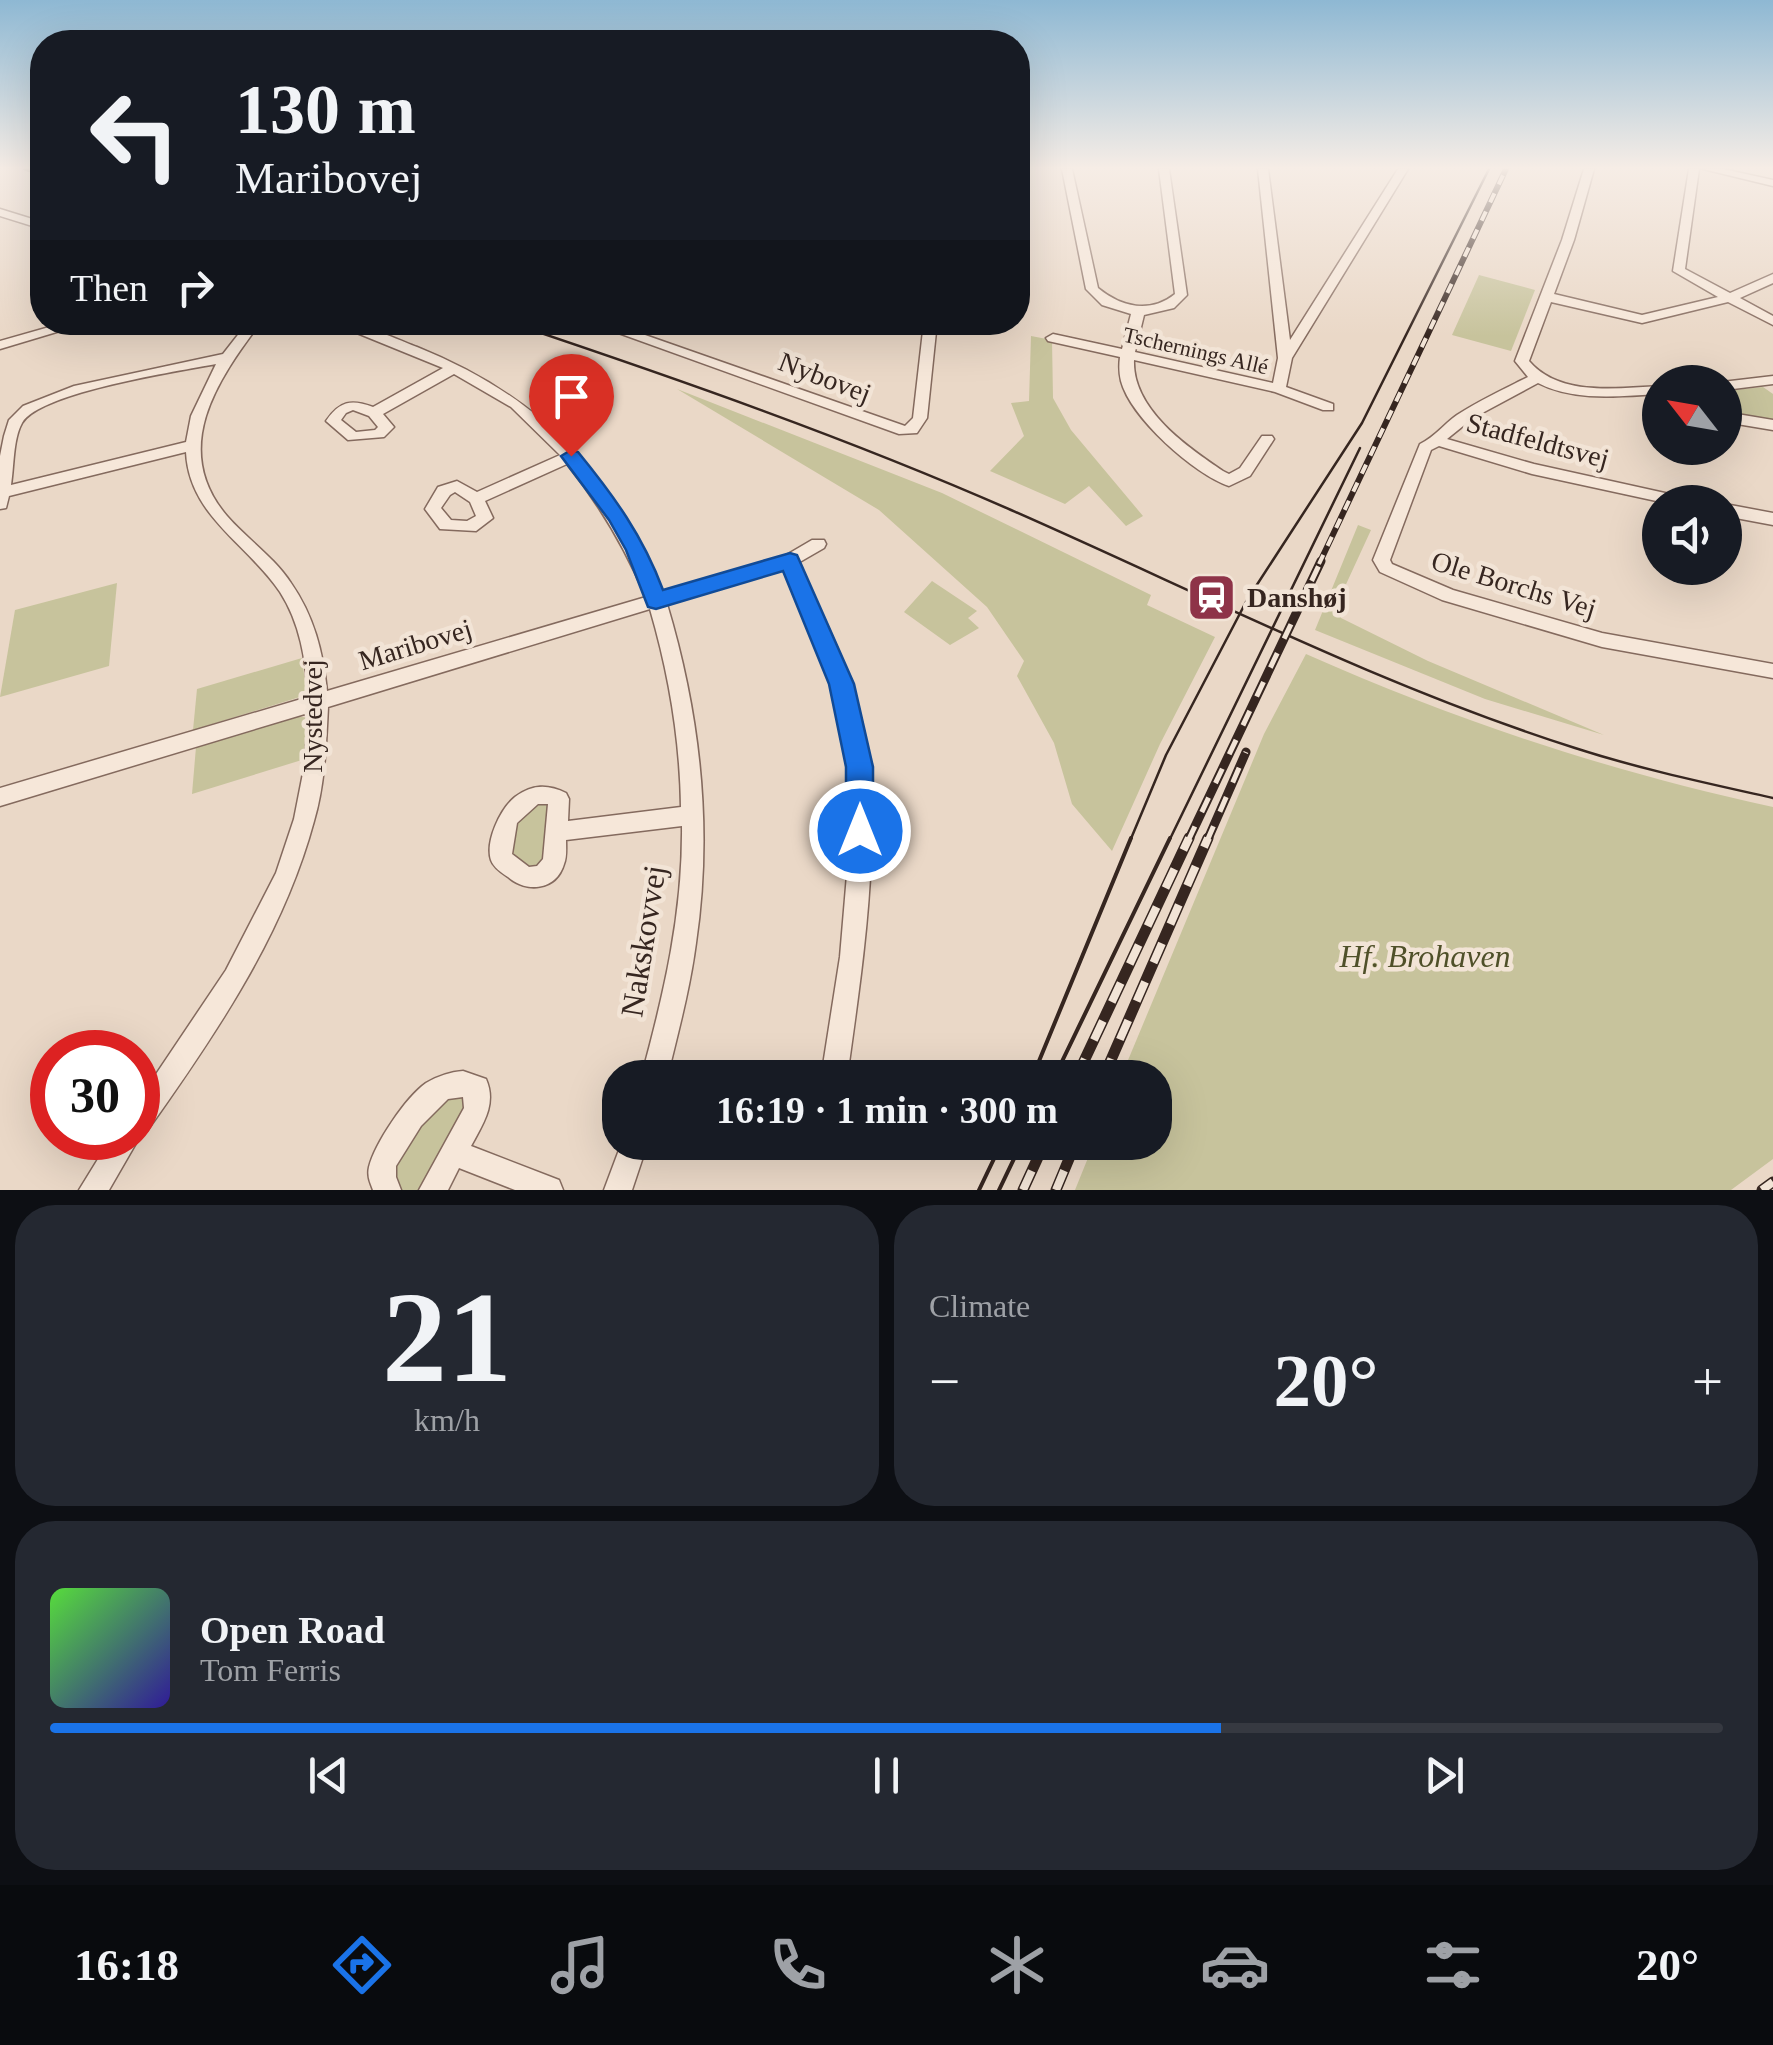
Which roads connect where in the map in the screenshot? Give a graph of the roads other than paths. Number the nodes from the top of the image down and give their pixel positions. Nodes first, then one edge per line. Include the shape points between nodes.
1 (1079, 225) edge
2 (1171, 225) edge
3 (1269, 225) edge
4 (1365, 225) edge
5 (1571, 225) edge
6 (1686, 225) edge
7 (1773, 278) edge
8 (1548, 297) junction
9 (1730, 298) junction
10 (1138, 312) junction
11 (1773, 322) edge
12 (30, 335) edge
13 (244, 335) edge
14 (369, 335) edge
15 (634, 335) edge
16 (930, 335) edge
17 (1053, 338) dead end
18 (0, 342) edge
19 (1128, 355) junction
20 (224, 358) junction
21 (1285, 358) junction
22 (454, 368) junction
23 (1539, 377) junction
24 (1770, 384) edge
25 (1742, 385) edge
26 (1279, 388) junction
27 (1642, 391) edge
28 (1328, 407) dead end
29 (374, 414) dead end
30 (1742, 420) edge
31 (1773, 425) edge
32 (1267, 439) dead end
33 (1438, 441) junction
34 (191, 446) junction
35 (571, 456) junction
36 (1642, 493) edge
37 (1, 496) edge
38 (476, 499) dead end
39 (1742, 513) edge
40 (1773, 519) edge
41 (818, 544) dead end
42 (790, 561) junction
43 (656, 600) junction
44 (1773, 670) edge
45 (318, 702) junction
46 (0, 797) edge
47 (694, 815) junction
48 (556, 832) dead end
49 (658, 1060) edge
50 (837, 1060) edge
51 (160, 1089) edge
52 (454, 1154) junction
53 (112, 1160) edge
54 (628, 1160) edge
55 (93, 1190) edge
56 (387, 1190) edge
57 (433, 1190) edge
58 (549, 1190) edge
59 (618, 1190) edge

1 - 10 street via 1092,289
2 - 10 street via 1181,295 1170,306
3 - 21 street
4 - 21 street
5 - 8 street
6 - 9 street via 1679,271
7 - 9 street
8 - 9 street via 1632,319
8 - 23 street via 1522,361
9 - 11 street
10 - 19 street
12 - 18 street
13 - 20 street
14 - 22 street, Nakskovvej
15 - 16 street, Nybovej via 896,430 912,430 920,418
17 - 19 street, Tschernings Allé
19 - 26 street, Tschernings Allé
19 - 32 street via 1128,384 1137,400 1220,478 1229,481 1245,472
20 - 34 street via 193,426
20 - 37 street via 63,393 28,408 16,420
21 - 26 street
22 - 29 street
22 - 35 street, Nakskovvej via 520,407
23 - 27 street via 1572,389
23 - 33 street, Ole Borchs Vej via 1442,432
24 - 25 street
26 - 28 street, Tschernings Allé
30 - 31 street
33 - 36 street, Stadfeldtsvej
33 - 44 street, Ole Borchs Vej via 1421,453 1383,550 1386,568 1448,596 1574,633
34 - 37 street
34 - 45 street, Nystedvej via 202,491 216,513 275,573 297,606 312,648
35 - 38 street
35 - 43 street, Nakskovvej via 618,516
39 - 40 street
41 - 42 street, Maribovej
42 - 43 street, Maribovej
42 - 50 street via 842,684 860,767 860,864
43 - 45 street, Maribovej
43 - 47 street, Nakskovvej via 686,703
45 - 46 street, Maribovej
45 - 51 street, Nystedvej via 316,774 270,909 235,976
47 - 48 street, Nakskovvej
47 - 49 street, Nakskovvej via 690,902
52 - 56 street via 477,1110 477,1088 461,1083 424,1098 415,1110 381,1174
52 - 57 street
52 - 58 street
53 - 55 street
54 - 59 street

